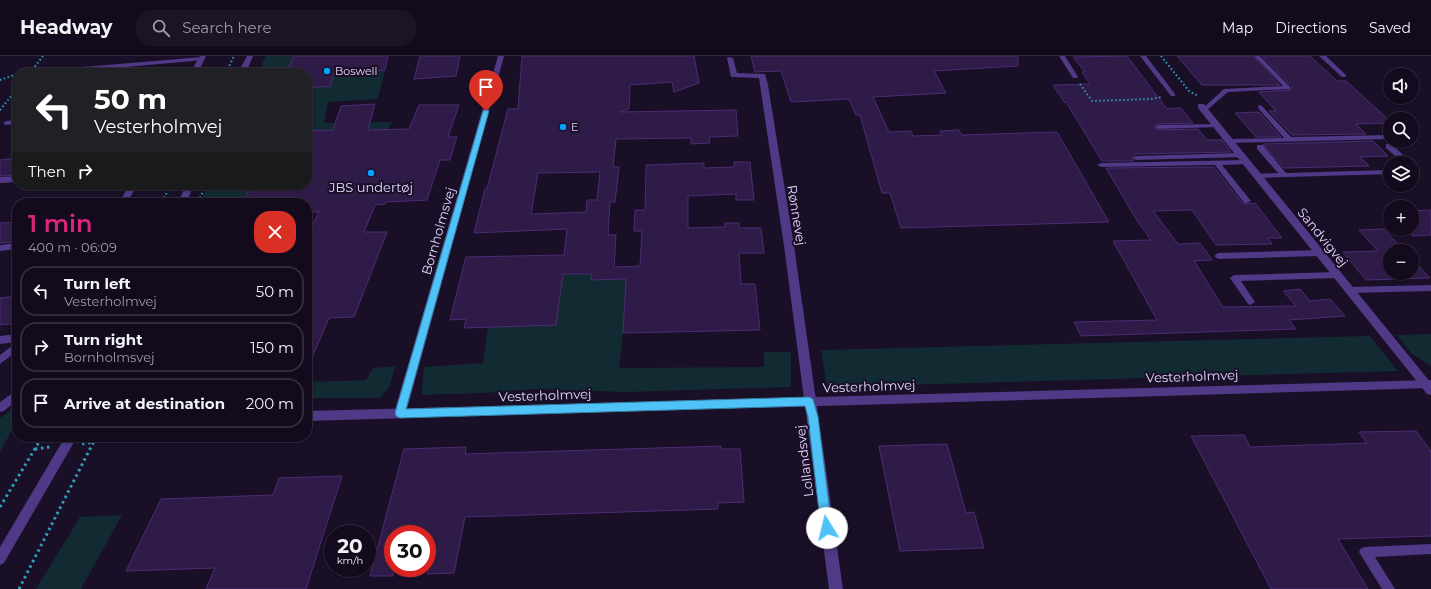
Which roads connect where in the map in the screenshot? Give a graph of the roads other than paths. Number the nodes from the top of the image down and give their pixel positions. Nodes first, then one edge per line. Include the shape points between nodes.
1 (250, 56) edge
2 (501, 56) edge
3 (1062, 56) edge
4 (1143, 56) edge
5 (1257, 56) edge
6 (1322, 56) edge
7 (202, 58) edge
8 (730, 58) dead end
9 (91, 68) edge
10 (197, 68) edge
11 (244, 68) edge
12 (1344, 76) dead end
13 (1076, 77) road end
14 (1173, 95) road end
15 (1260, 107) dead end
16 (1203, 108) joint
17 (12, 122) edge
18 (6, 123) dead end
19 (1217, 126) junction
20 (1158, 127) dead end
21 (1383, 137) edge
22 (1290, 140) junction
23 (1229, 141) junction
24 (1260, 147) dead end
25 (1390, 148) edge
26 (1240, 155) junction
27 (1399, 156) edge
28 (1136, 158) dead end
29 (1246, 162) junction
30 (1217, 163) junction
31 (1101, 165) dead end
32 (1383, 172) edge
33 (1284, 175) junction
34 (1256, 176) junction
35 (12, 179) edge
36 (0, 180) edge
37 (1247, 201) dead end
38 (12, 247) edge
39 (0, 248) edge
40 (1319, 253) junction
41 (1218, 256) dead end
42 (1337, 275) junction
43 (1431, 288) edge
44 (1349, 290) junction
45 (1251, 302) dead end
46 (12, 339) edge
47 (0, 340) edge
48 (12, 350) edge
49 (0, 360) edge
50 (1429, 386) edge
51 (12, 398) edge
52 (809, 401) junction
53 (0, 408) edge
54 (400, 413) junction
55 (312, 416) edge
56 (68, 442) edge
57 (1431, 549) edge
58 (0, 560) edge
59 (836, 589) edge
60 (1389, 589) edge

1 - 11 street
2 - 54 street, Bornholmsvej
3 - 13 lane
4 - 14 lane
5 - 16 lane via 1288,88 1226,90
6 - 12 lane
7 - 9 lane
7 - 10 street
8 - 52 street, Rønnevej via 734,75 762,76 789,246
15 - 22 lane
16 - 19 street, Sandvigvej
17 - 18 lane
19 - 20 lane
19 - 23 street, Sandvigvej
21 - 22 lane
22 - 23 lane
23 - 26 street, Sandvigvej
24 - 33 lane
25 - 27 lane
26 - 28 lane
26 - 29 street, Sandvigvej
29 - 30 lane
29 - 34 street, Sandvigvej
30 - 31 lane
30 - 37 lane
32 - 33 lane
33 - 34 lane
34 - 40 street, Sandvigvej
35 - 36 street
38 - 39 lane
40 - 41 lane
40 - 42 street, Sandvigvej
42 - 44 street, Sandvigvej
42 - 45 lane via 1234,278
43 - 44 lane
44 - 50 street, Sandvigvej
46 - 47 street
48 - 49 lane
50 - 52 street, Vesterholmvej
51 - 53 street
52 - 54 street, Vesterholmvej
52 - 59 street, Lollandsvej
54 - 55 street, Vesterholmvej
56 - 58 street
57 - 60 lane via 1365,552

